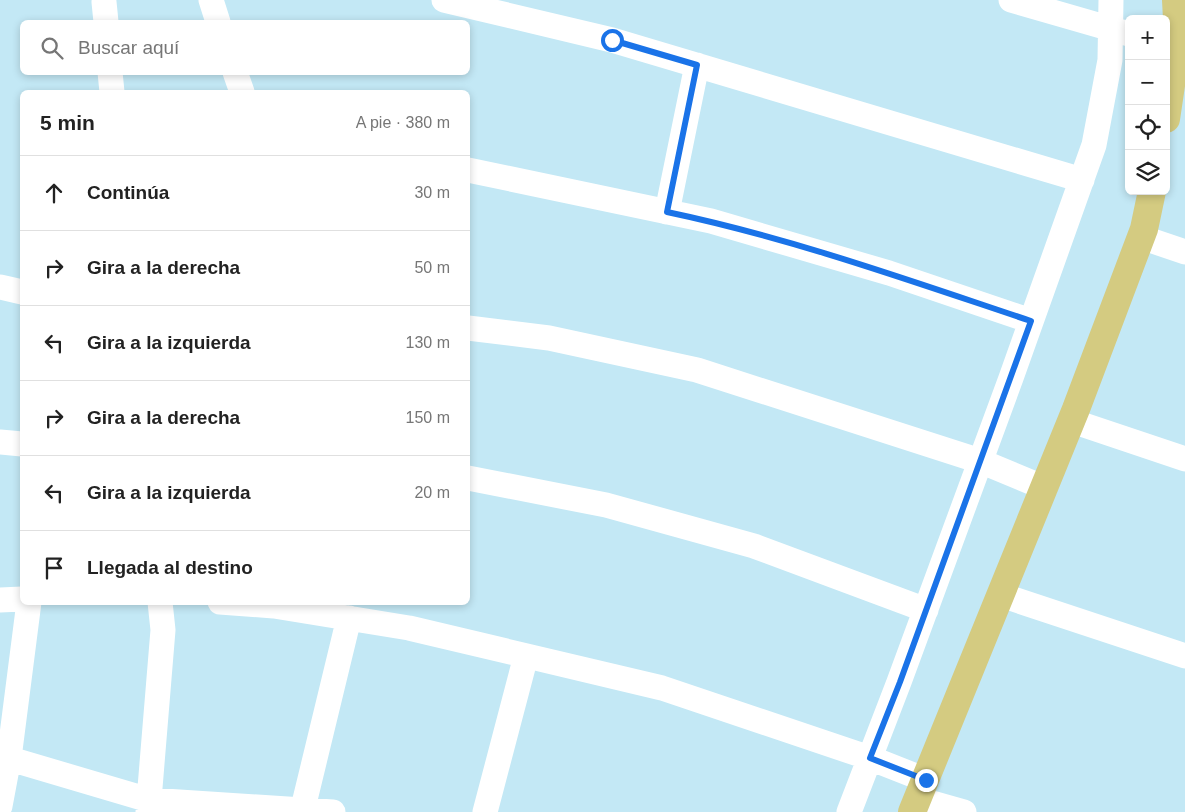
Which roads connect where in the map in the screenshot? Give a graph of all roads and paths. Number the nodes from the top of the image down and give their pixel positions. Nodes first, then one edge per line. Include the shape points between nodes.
1 (211, 0) edge
2 (444, 0) edge
3 (1011, 0) edge
4 (1111, 0) edge
5 (1176, 0) edge
6 (217, 20) edge
7 (1120, 32) edge
8 (1176, 49) edge
9 (697, 65) junction
10 (110, 75) edge
11 (237, 75) edge
12 (112, 90) edge
13 (241, 90) edge
14 (1168, 105) edge
15 (470, 170) edge
16 (1082, 180) junction
17 (1151, 195) edge
18 (667, 212) junction
19 (1141, 237) junction
20 (1185, 252) edge
21 (0, 287) edge
22 (20, 292) edge
23 (1031, 321) junction
24 (470, 328) edge
25 (1072, 421) junction
26 (0, 442) edge
27 (20, 444) edge
28 (1185, 459) edge
29 (980, 462) junction
30 (470, 478) edge
31 (1045, 488) junction
32 (1001, 595) junction
33 (20, 599) edge
34 (0, 600) edge
35 (29, 605) edge
36 (160, 605) edge
37 (260, 605) edge
38 (926, 610) junction
39 (337, 612) edge
40 (526, 656) junction
41 (1185, 656) edge
42 (4, 757) edge
43 (870, 758) junction
44 (919, 797) edge
45 (0, 806) edge
46 (149, 806) edge
47 (303, 811) edge
48 (333, 812) edge
49 (485, 812) edge
50 (849, 812) edge
51 (964, 812) edge

1 - 6 street
2 - 9 street via 612,40
3 - 7 street
4 - 7 street
5 - 8 main road
7 - 16 street via 1110,60 1094,144
8 - 14 main road
9 - 16 street
9 - 18 street
10 - 12 street
11 - 13 street
15 - 18 street
16 - 23 street
17 - 19 main road
18 - 23 street via 711,221 889,273
19 - 20 street
19 - 25 main road
21 - 22 street
23 - 29 street
24 - 29 street via 549,338 697,370
25 - 28 street
25 - 31 main road
26 - 27 street
29 - 31 street
29 - 38 street
30 - 38 street via 606,505 754,546
31 - 32 main road
32 - 41 street
32 - 44 main road
33 - 34 street
35 - 42 street
36 - 46 street via 163,630
37 - 39 street
38 - 43 street
39 - 40 street
39 - 47 street
40 - 43 street via 662,688
40 - 49 street
42 - 45 street
42 - 46 street
43 - 44 street
43 - 50 street
44 - 51 street
46 - 47 street
47 - 48 street

